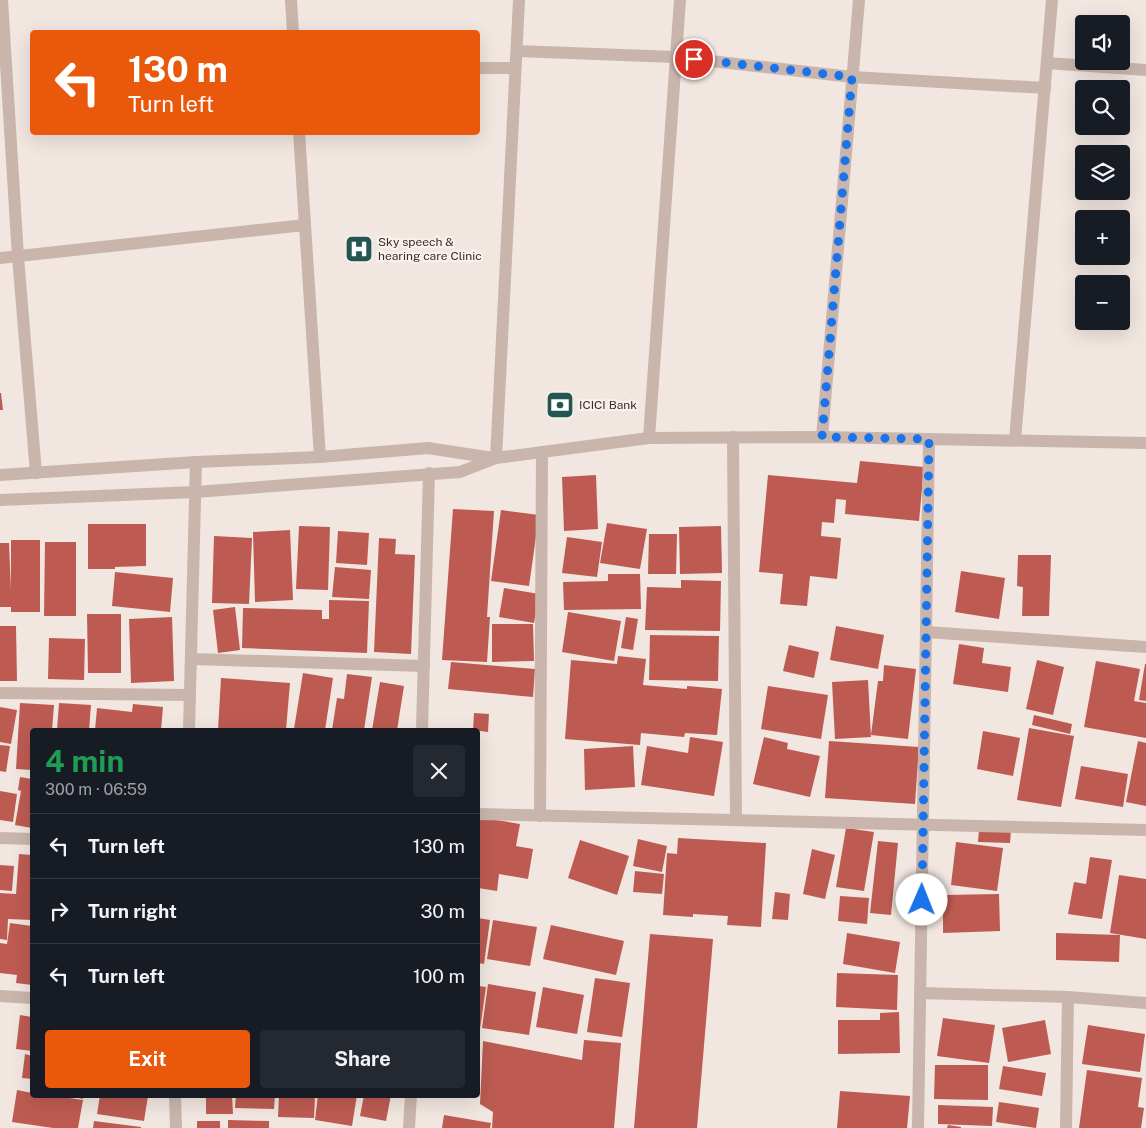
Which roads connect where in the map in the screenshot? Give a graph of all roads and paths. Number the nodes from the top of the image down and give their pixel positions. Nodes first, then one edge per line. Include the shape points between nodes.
1 (2, 0) edge
2 (291, 0) edge
3 (519, 0) edge
4 (680, 0) edge
5 (859, 0) edge
6 (1052, 0) edge
7 (293, 30) edge
8 (517, 50) junction
9 (675, 57) junction
10 (1047, 63) junction
11 (480, 68) edge
12 (515, 68) junction
13 (1146, 70) edge
14 (852, 77) junction
15 (1045, 88) junction
16 (299, 135) edge
17 (305, 225) junction
18 (18, 257) junction
19 (0, 258) edge
20 (733, 437) junction
21 (822, 437) junction
22 (649, 438) junction
23 (929, 439) junction
24 (1015, 440) junction
25 (1146, 443) edge
26 (542, 452) junction
27 (320, 457) junction
28 (496, 458) junction
29 (196, 462) junction
30 (36, 473) junction
31 (429, 473) junction
32 (0, 475) edge
33 (195, 492) junction
34 (0, 500) edge
35 (926, 632) junction
36 (1146, 647) edge
37 (192, 659) junction
38 (424, 666) junction
39 (0, 693) edge
40 (190, 695) junction
41 (189, 728) edge
42 (422, 728) edge
43 (480, 814) edge
44 (540, 816) junction
45 (736, 820) junction
46 (923, 825) junction
47 (1146, 830) edge
48 (0, 838) edge
49 (30, 839) edge
50 (920, 993) junction
51 (0, 996) edge
52 (1068, 997) junction
53 (30, 998) edge
54 (1146, 1004) edge
55 (175, 1098) edge
56 (411, 1098) edge
57 (176, 1128) edge
58 (409, 1128) edge
59 (918, 1128) edge
60 (1066, 1128) edge

1 - 18 street
2 - 7 street
3 - 8 street
4 - 9 street
5 - 14 street
6 - 10 street
8 - 9 street
8 - 12 street
9 - 14 street
9 - 22 street
10 - 13 street
10 - 15 street
11 - 12 street
12 - 28 street
14 - 15 street
14 - 21 street
15 - 24 street
16 - 17 street
17 - 18 street
17 - 27 street
18 - 19 street
18 - 30 street
20 - 21 street
20 - 22 street
20 - 45 street
21 - 23 street
22 - 26 street
23 - 24 street
23 - 35 street
24 - 25 street
26 - 28 street
26 - 44 street
27 - 28 street via 428,448
27 - 29 street
28 - 31 street via 460,472
29 - 30 street
29 - 33 street
30 - 32 street
31 - 33 street
31 - 38 street
33 - 34 street
33 - 37 street
35 - 36 street
35 - 46 street
37 - 38 street
37 - 40 street
38 - 42 street
39 - 40 street
40 - 41 street
43 - 44 street
44 - 45 street
45 - 46 street
46 - 47 street
46 - 50 street
48 - 49 street
50 - 52 street
50 - 59 street
51 - 53 street
52 - 54 street
52 - 60 street
55 - 57 street
56 - 58 street

